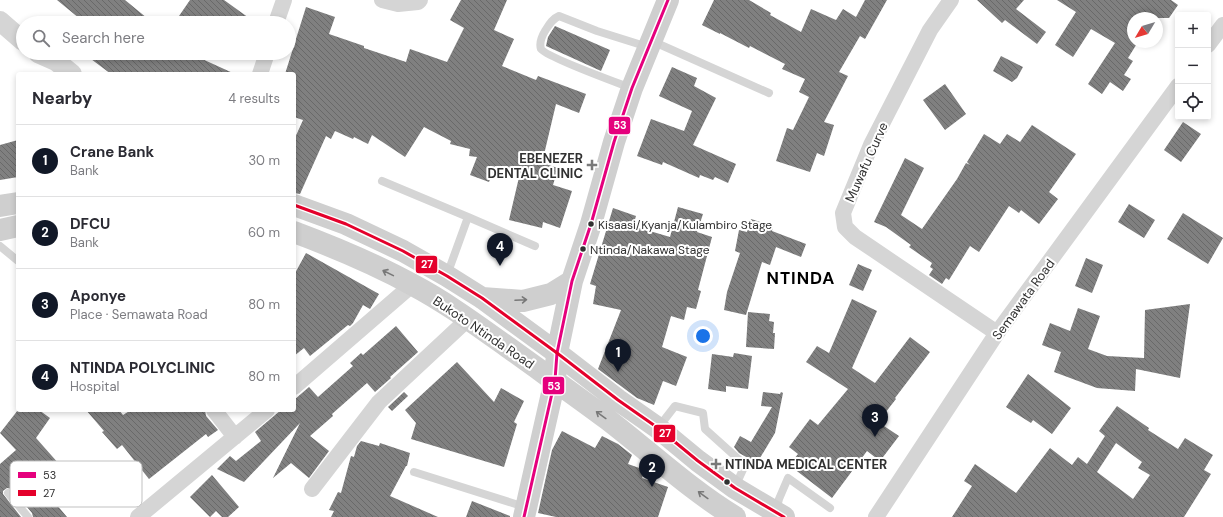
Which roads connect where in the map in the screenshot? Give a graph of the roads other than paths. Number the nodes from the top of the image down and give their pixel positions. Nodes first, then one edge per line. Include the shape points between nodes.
1 (284, 0) edge
2 (382, 0) edge
3 (420, 0) edge
4 (668, 0) edge
5 (951, 0) edge
6 (278, 16) edge
7 (0, 22) edge
8 (1223, 25) edge
9 (16, 35) edge
10 (1211, 41) edge
11 (650, 44) junction
12 (41, 60) edge
13 (54, 60) edge
14 (265, 60) edge
15 (47, 72) edge
16 (70, 72) edge
17 (261, 72) edge
18 (632, 88) junction
19 (1175, 90) edge
20 (768, 93) dead end
21 (382, 181) dead end
22 (16, 203) edge
23 (0, 206) edge
24 (296, 206) edge
25 (468, 217) junction
26 (16, 226) edge
27 (0, 230) edge
28 (296, 233) edge
29 (0, 246) edge
30 (535, 246) dead end
31 (16, 259) edge
32 (447, 276) junction
33 (572, 281) junction
34 (412, 285) junction
35 (482, 298) junction
36 (468, 319) junction
37 (997, 333) junction
38 (557, 353) junction
39 (555, 380) junction
40 (296, 384) edge
41 (216, 412) edge
42 (265, 412) edge
43 (658, 428) junction
44 (235, 437) junction
45 (414, 472) dead end
46 (735, 488) junction
47 (312, 489) dead end
48 (8, 493) dead end
49 (10, 495) edge
50 (20, 507) edge
51 (830, 508) dead end
52 (525, 512) edge
53 (780, 514) edge
54 (28, 517) edge
55 (138, 517) edge
56 (735, 517) edge
57 (876, 517) edge

1 - 6 street
2 - 3 street via 398,4
4 - 11 main road
5 - 37 street, Muwafu Curve via 930,30 874,138 843,213 845,227 855,237
7 - 9 street
8 - 10 street
11 - 18 main road
11 - 18 lane via 597,31 559,16 552,20 543,35 540,43 544,52
11 - 20 lane
12 - 15 street
13 - 16 street
14 - 17 street
18 - 33 main road via 614,142 592,224
19 - 37 street, Semawata Road
21 - 25 lane
22 - 23 main road
24 - 32 main road, Bukoto Ntinda Road via 346,224 403,251
25 - 30 lane
25 - 32 lane
26 - 27 main road
34 -> 28 main road, Bukoto Ntinda Road via 335,247
29 - 31 lane
32 - 35 main road, Bukoto Ntinda Road
35 -> 33 main road via 523,301 551,294
33 - 38 main road
34 - 36 main road, Bukoto Ntinda Road
34 - 40 street
35 - 38 main road, Bukoto Ntinda Road
36 - 39 main road, Bukoto Ntinda Road
36 - 47 street via 379,402
37 - 57 street, Semawata Road
38 - 39 main road
38 - 43 main road, Bukoto Ntinda Road
39 - 52 main road
56 -> 39 main road, Bukoto Ntinda Road via 684,481
41 - 44 street
42 - 44 street
43 - 46 main road, Bukoto Ntinda Road
43 - 46 lane via 675,406 703,413 705,429 745,465
44 - 55 street
45 - 52 lane
46 - 53 main road, Bukoto Ntinda Road
48 - 49 lane
50 - 54 lane
51 - 53 lane via 788,478 779,499

